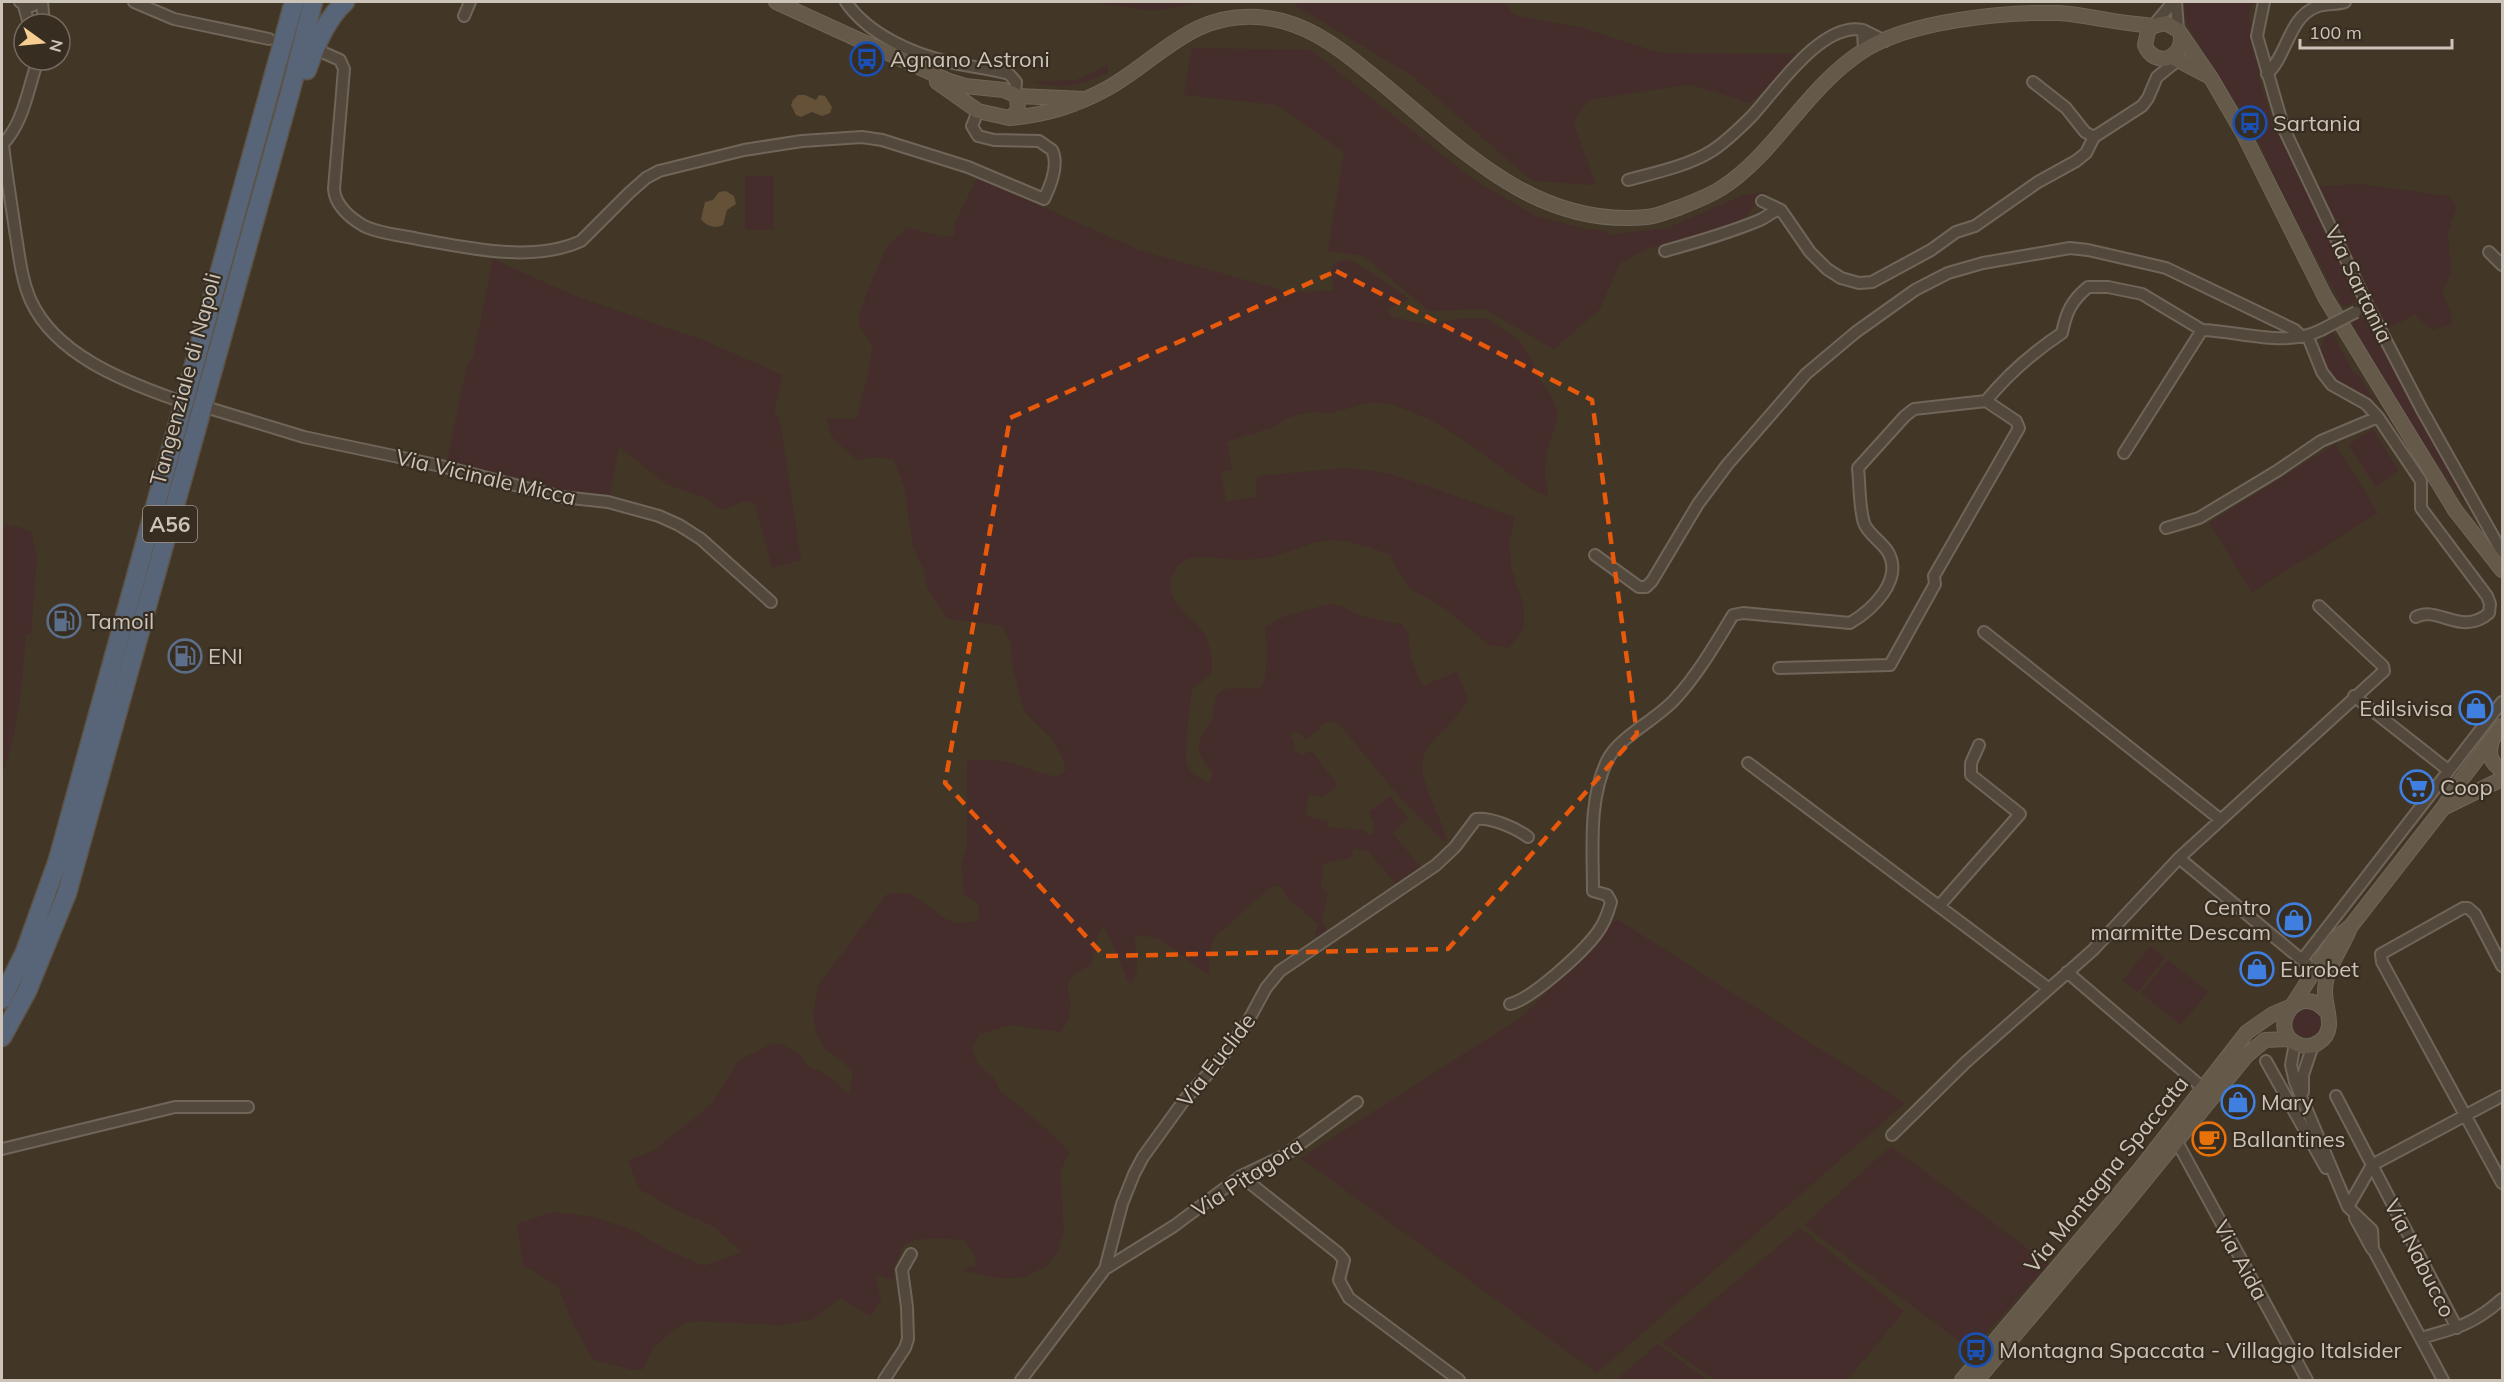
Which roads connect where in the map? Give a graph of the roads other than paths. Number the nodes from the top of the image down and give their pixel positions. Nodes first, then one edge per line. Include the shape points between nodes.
1 (41, 2) edge
2 (134, 2) edge
3 (285, 2) edge
4 (294, 2) edge
5 (313, 2) edge
6 (345, 2) edge
7 (470, 2) edge
8 (776, 2) edge
9 (846, 2) edge
10 (2175, 2) edge
11 (2264, 2) edge
12 (2344, 2) edge
13 (22, 4) edge
14 (464, 16) dead end
15 (2108, 20) junction
16 (2153, 26) junction
17 (1863, 30) junction
18 (2179, 33) junction
19 (2145, 38) junction
20 (1885, 41) junction
21 (276, 43) junction
22 (1864, 51) junction
23 (322, 52) dead end
24 (2152, 56) junction
25 (2175, 59) junction
26 (34, 72) edge
27 (923, 72) junction
28 (2266, 74) junction
29 (2211, 78) junction
30 (2033, 82) dead end
31 (2152, 86) junction
32 (988, 90) junction
33 (1012, 93) junction
34 (1085, 99) junction
35 (980, 111) junction
36 (1009, 118) junction
37 (2094, 137) junction
38 (2, 144) edge
39 (271, 158) junction
40 (1628, 180) dead end
41 (1762, 201) dead end
42 (1781, 210) junction
43 (1665, 251) dead end
44 (2489, 252) dead end
45 (2502, 265) edge
46 (2368, 306) junction
47 (2202, 330) junction
48 (2305, 337) junction
49 (174, 399) dead end
50 (1986, 401) junction
51 (212, 410) dead end
52 (2378, 417) junction
53 (2124, 453) dead end
54 (2166, 528) dead end
55 (2502, 552) edge
56 (1595, 555) dead end
57 (2502, 570) edge
58 (771, 602) dead end
59 (2319, 606) dead end
60 (2416, 617) dead end
61 (1984, 632) dead end
62 (1779, 668) dead end
63 (2354, 696) junction
64 (2502, 702) edge
65 (2502, 726) edge
66 (2492, 739) junction
67 (1979, 745) dead end
68 (1748, 763) dead end
69 (2448, 770) junction
70 (2502, 770) edge
71 (2502, 779) edge
72 (2443, 808) junction
73 (2221, 820) junction
74 (1528, 837) dead end
75 (2179, 858) junction
76 (1939, 906) junction
77 (2351, 926) junction
78 (2302, 960) junction
79 (2502, 966) edge
80 (2314, 970) junction
81 (2067, 972) junction
82 (2049, 988) junction
83 (2, 999) edge
84 (1510, 1004) dead end
85 (2292, 1006) junction
86 (2326, 1011) junction
87 (2, 1037) edge
88 (2292, 1041) junction
89 (2313, 1045) junction
90 (2266, 1061) dead end
91 (2203, 1088) junction
92 (2336, 1096) dead end
93 (2502, 1096) edge
94 (2305, 1101) junction
95 (1357, 1102) dead end
96 (248, 1107) dead end
97 (2466, 1116) junction
98 (1892, 1134) dead end
99 (2176, 1140) junction
100 (2, 1149) edge
101 (2372, 1165) junction
102 (1241, 1176) junction
103 (2502, 1183) edge
104 (2348, 1206) junction
105 (911, 1254) dead end
106 (1105, 1269) junction
107 (2502, 1299) edge
108 (2457, 1328) junction
109 (2421, 1338) junction
110 (884, 1380) edge
111 (1021, 1380) edge
112 (1460, 1380) edge
113 (1962, 1380) edge
114 (1977, 1380) edge
115 (2307, 1380) edge
116 (2443, 1380) edge

1 - 13 street via 33,6
2 - 21 street via 174,19
3 - 21 highway
4 - 21 highway, Tangenziale di Napoli / A56
5 - 39 highway, Tangenziale di Napoli / A56
6 - 39 highway via 322,34
7 - 14 street
8 - 27 street
9 - 33 street via 867,25 913,50 948,62 1009,74 1016,82
10 - 16 street
10 - 18 street
11 - 28 street, Via Sartania via 2257,36
12 - 28 street via 2318,6 2306,13 2278,62
15 - 16 street
15 - 19 street
15 - 20 street via 2057,12 1980,18 1913,30
16 - 18 street via 2166,23
16 - 19 street
17 - 20 street
17 - 22 street
17 - 40 street via 1841,31 1826,40 1797,63 1751,117 1709,152
18 - 25 street via 2180,48
18 - 29 street
19 - 24 street
20 - 22 street
21 - 83 highway, Tangenziale di Napoli / A56 via 57,860 25,952
22 - 34 street via 1818,87 1753,160 1721,189 1653,216 1613,218 1581,214 1556,207 1505,182 1324,38 1281,21 1250,17 1203,25 1181,36 1118,82
23 - 35 street via 340,60 344,69 334,189 338,204 365,226 483,251 571,245 581,241 629,193 659,171 744,150 802,141 862,137 882,140 968,167 1044,199 1054,163 1052,150 1039,141 978,136 972,126
24 - 25 street
24 - 31 street
25 - 29 street
25 - 31 street
26 - 38 street via 19,117
27 - 32 street
27 - 35 street
28 - 46 street, Via Sartania via 2284,129
29 - 57 street via 2325,297 2454,510
30 - 37 street
31 - 37 street via 2142,106
32 - 33 street
32 - 35 street via 977,98
33 - 34 street
33 - 36 street via 1018,112
34 - 36 street via 1062,110
35 - 36 street
37 - 42 street via 2086,153 2076,161 1975,226 1956,232 1872,282 1841,278 1827,269
38 - 49 street via 25,287 43,322 110,374
39 - 87 highway, Tangenziale di Napoli / A56 via 67,893 32,981
41 - 42 street
42 - 43 street via 1732,232
44 - 45 street
46 - 48 street, bridge
46 - 55 street, Via Sartania
47 - 48 street
47 - 50 street via 2142,294 2088,287 2066,311 2062,333 2036,350
47 - 53 street
48 - 52 street via 2332,385 2366,404
48 - 56 street via 2166,268 2088,250 2070,248 1948,273 1915,290 1806,374 1727,465 1646,587 1639,587
50 - 62 street via 2016,421 2019,428 1934,576 1935,584 1890,665
50 - 84 street via 1914,409 1858,468 1865,525 1889,554 1892,568 1879,602 1850,623 1733,615 1677,698 1608,758 1599,785 1593,840 1593,891 1607,895 1611,902 1605,921 1582,949 1532,994
51 - 58 street, Via Vicinale Micca via 304,437 659,516 701,539
52 - 54 street via 2321,441 2199,518
52 - 60 street via 2421,481 2421,508 2490,604 2489,614 2480,621 2457,623 2437,616
59 - 63 street via 2383,666 2384,671
61 - 73 street
63 - 69 street
63 - 73 street
64 - 69 street
65 - 66 street
66 - 70 street via 2489,752 2493,764
66 - 72 street
67 - 76 street via 1971,763 1971,775 2020,814
68 - 76 street
69 - 78 street
71 - 72 street
72 - 77 street
73 - 75 street
74 - 106 street, Via Euclide via 1476,819 1436,865 1280,971 1217,1064 1143,1157 1122,1204
75 - 78 street
75 - 81 street via 2093,950
76 - 82 street
77 - 80 street via 2334,940
77 - 86 street via 2331,965 2325,989
78 - 80 street
79 - 97 street via 2475,914 2468,908 2381,954
80 - 85 street
81 - 82 street
81 - 91 street
82 - 98 street
85 - 86 street, Via Montagna Spaccata via 2314,1001
85 - 88 street via 2284,1026
85 - 91 street, Via Montagna Spaccata via 2247,1032
86 - 89 street via 2328,1032
88 - 89 street, Via Montagna Spaccata
88 - 94 street, Via Nabucco via 2292,1070
88 - 99 street, Via Montagna Spaccata via 2273,1038 2255,1046
89 - 94 street, Via Nabucco via 2303,1075
90 - 104 street, Via Nabucco
91 - 113 street, Via Montagna Spaccata via 2141,1168
92 - 101 street, Via Nabucco
93 - 97 street
94 - 104 street, Via Nabucco
95 - 102 street, Via Pitagora via 1285,1155
96 - 100 street via 175,1107
97 - 101 street
97 - 103 street
99 - 114 street, Via Montagna Spaccata
99 - 115 street, Via Aida
101 - 104 street
101 - 108 street, Via Nabucco
102 - 106 street, Via Pitagora via 1174,1226
102 - 112 street via 1338,1253 1344,1260 1339,1280 1349,1298
104 - 109 street, Via Nabucco
105 - 110 street via 902,1270 908,1339
106 - 111 street, Via Euclide
107 - 108 street via 2483,1317
108 - 109 street, Via Nabucco
109 - 116 street

